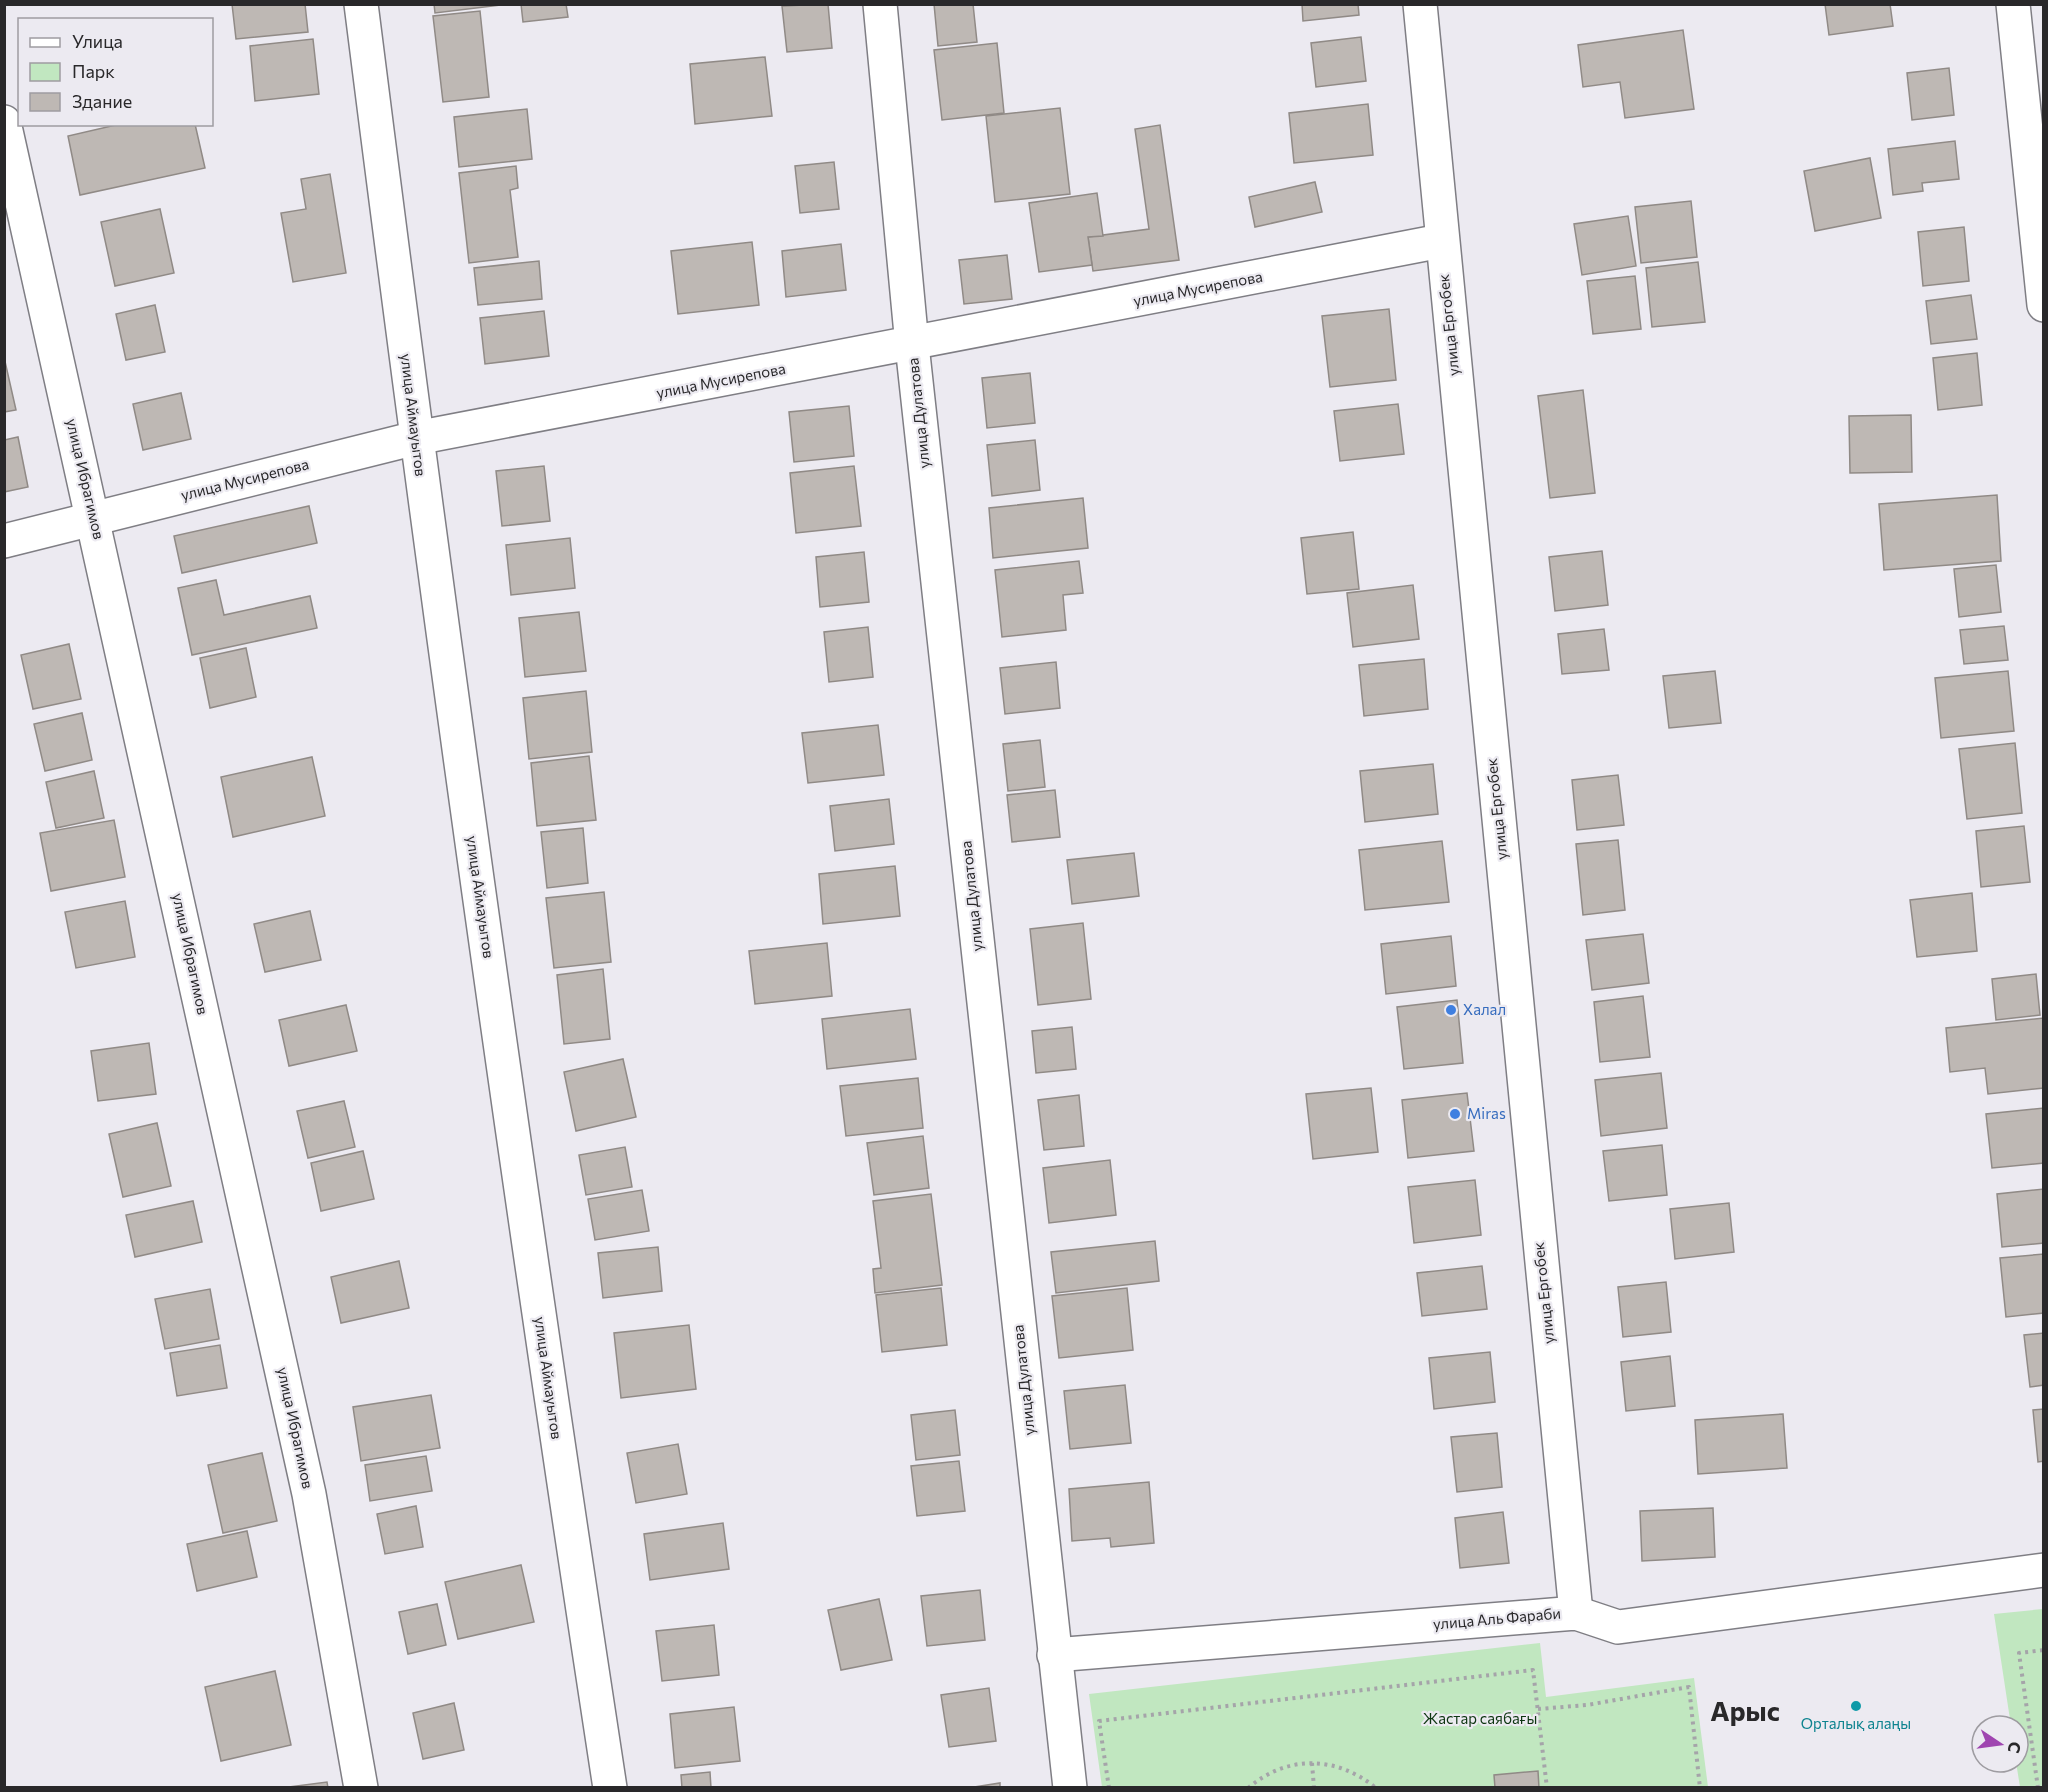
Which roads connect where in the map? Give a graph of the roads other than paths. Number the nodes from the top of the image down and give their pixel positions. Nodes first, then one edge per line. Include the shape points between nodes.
1 (361, 4) edge
2 (880, 4) edge
3 (1420, 4) edge
4 (2013, 4) edge
5 (4, 122) edge
6 (1441, 241) junction
7 (2043, 305) edge
8 (912, 345) junction
9 (416, 438) junction
10 (93, 518) junction
11 (4, 541) edge
12 (2043, 1570) edge
13 (1576, 1613) junction
14 (1054, 1655) junction
15 (361, 1788) edge
16 (610, 1788) edge
17 (1070, 1788) edge

1 - 9 street, улица Аймауытов
2 - 8 street, улица Дулатова
3 - 6 street, улица Ергобек
4 - 7 street
5 - 10 street, улица Ибрагимов
6 - 8 street, улица Мусирепова
6 - 13 street, улица Ергобек
8 - 9 street, улица Мусирепова
8 - 14 street, улица Дулатова
9 - 10 street, улица Мусирепова
9 - 16 street, улица Аймауытов via 555,1431
10 - 11 street, улица Мусирепова
10 - 15 street, улица Ибрагимов via 309,1494
12 - 13 street, улица Аль Фараби via 1618,1627
13 - 14 street, улица Аль Фараби
14 - 17 street, улица Дулатова

